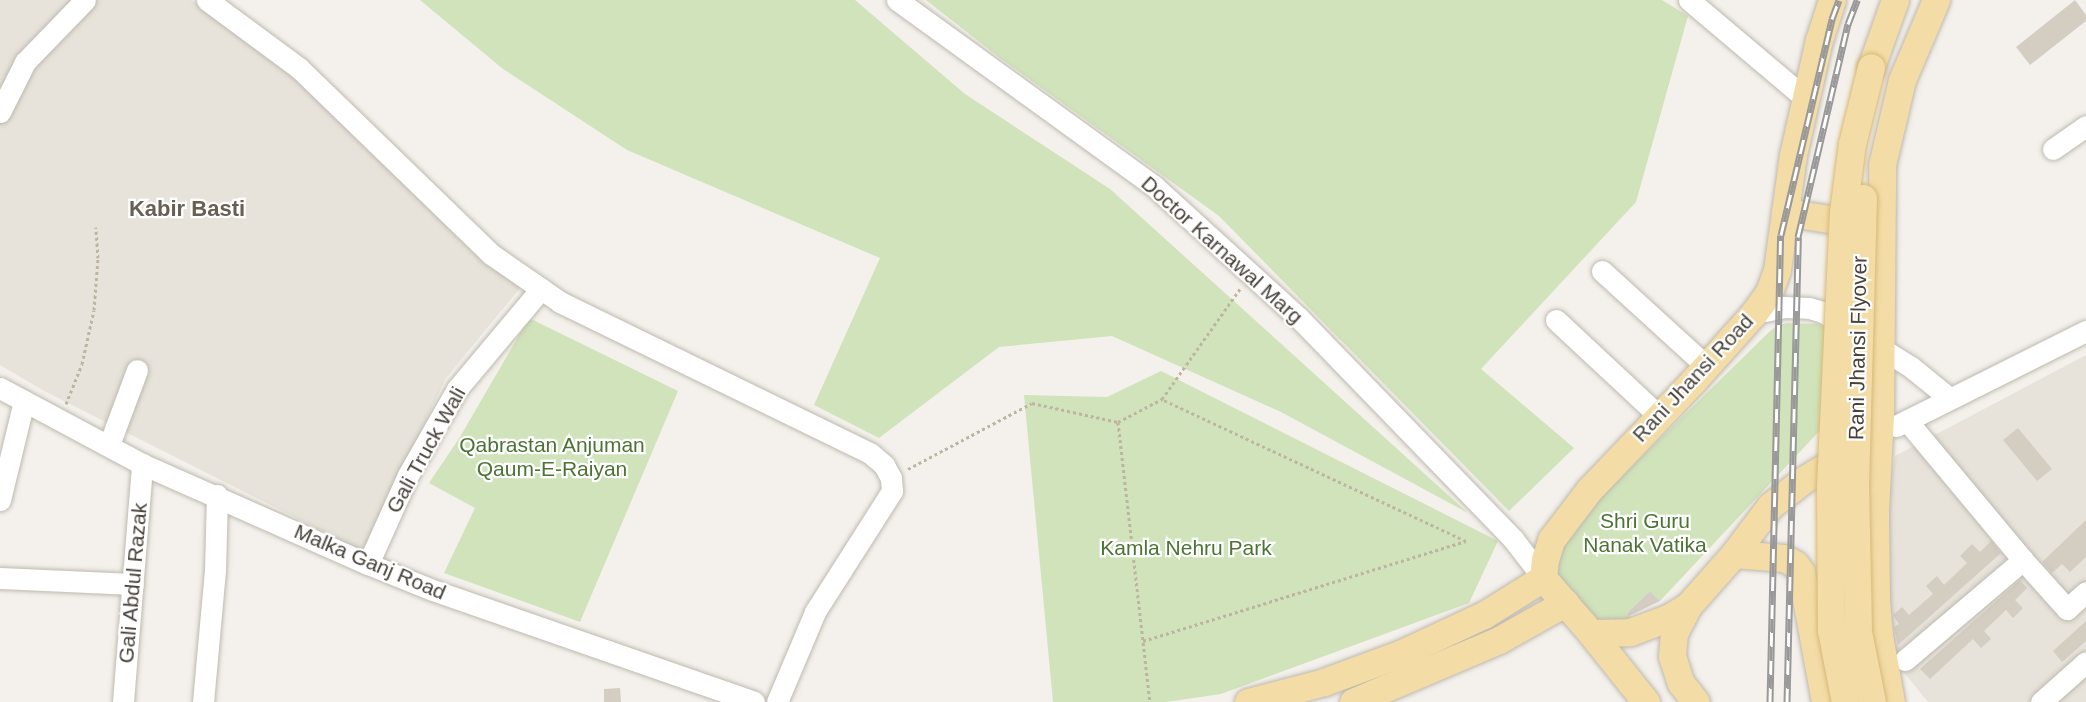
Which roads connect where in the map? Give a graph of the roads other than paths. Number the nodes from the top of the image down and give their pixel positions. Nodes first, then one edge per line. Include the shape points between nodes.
1 (85, 0) edge
2 (207, 0) edge
3 (897, 0) edge
4 (1689, 0) edge
5 (1832, 0) edge
6 (1895, 0) edge
7 (1916, 0) edge
8 (1936, 0) edge
9 (1806, 99) junction
10 (0, 112) edge
11 (2086, 126) edge
12 (2053, 149) dead end
13 (1785, 212) junction
14 (1882, 228) junction
15 (1602, 272) dead end
16 (542, 289) junction
17 (1754, 313) junction
18 (1556, 320) dead end
19 (2086, 331) edge
20 (1881, 348) junction
21 (1706, 366) junction
22 (137, 370) dead end
23 (0, 387) edge
24 (1949, 398) junction
25 (24, 401) junction
26 (1659, 416) junction
27 (1906, 421) junction
28 (1879, 435) junction
29 (109, 446) junction
30 (142, 464) junction
31 (217, 495) junction
32 (0, 500) edge
33 (1513, 538) junction
34 (1551, 540) junction
35 (1734, 554) junction
36 (2023, 560) junction
37 (368, 564) junction
38 (0, 578) edge
39 (1543, 578) junction
40 (133, 584) junction
41 (2086, 592) edge
42 (1565, 603) junction
43 (1688, 606) junction
44 (1591, 633) junction
45 (1905, 660) dead end
46 (2086, 662) edge
47 (123, 702) edge
48 (203, 702) edge
49 (754, 702) edge
50 (777, 702) edge
51 (1248, 702) edge
52 (1353, 702) edge
53 (1646, 702) edge
54 (1696, 702) edge
55 (1825, 702) edge
56 (1845, 702) edge
57 (1872, 702) edge
58 (1891, 702) edge
59 (2041, 702) edge

1 - 10 street via 25,62
2 - 16 street via 299,68 491,254
3 - 33 street, Doctor Karnawal Marg via 1154,186 1299,318
4 - 9 street
5 - 9 main road, Rani Jhansi Road
6 - 56 main road, Rani Jhansi Flyover, bridge via 1871,67 1852,144 1843,212 1830,535 1831,630
7 - 57 main road, Rani Jhansi Flyover, bridge via 1887,74 1869,148 1861,217 1855,485 1858,620
8 - 14 main road via 1902,80 1891,120 1882,165
9 - 13 main road, Rani Jhansi Road
11 - 12 street
13 - 14 main road
13 - 17 main road, Rani Jhansi Road via 1773,284
14 - 20 main road
15 - 21 street
16 - 37 street, Gali Truck Wali via 457,389 408,475
16 - 50 street via 560,302 872,454 884,465 892,491 820,603
17 - 20 street via 1784,307 1809,308 1823,312
17 - 21 main road, Rani Jhansi Road
18 - 26 street
19 - 24 street
20 - 24 street
20 - 28 main road
21 - 26 main road, Rani Jhansi Road
22 - 29 street
23 - 25 street, Malka Ganj Road
24 - 27 street
25 - 29 street, Malka Ganj Road
25 - 32 street
26 - 34 main road, Rani Jhansi Road via 1589,490
27 - 28 street
27 - 36 street
28 - 35 main road via 1803,480 1770,506
28 - 58 main road via 1876,597
29 - 30 street, Malka Ganj Road
30 - 31 street, Malka Ganj Road
30 - 40 street, Gali Abdul Razak
31 - 37 street, Malka Ganj Road
31 - 48 street via 215,571
33 - 34 street
33 - 39 street, Doctor Karnawal Marg
34 - 39 main road, Rani Jhansi Road
35 - 43 main road
35 - 55 main road via 1779,557 1799,568 1806,588
36 - 41 street via 2067,609
36 - 45 street
37 - 49 street, Malka Ganj Road
38 - 40 street
39 - 42 main road
39 - 51 main road via 1484,615 1402,653 1324,682
40 - 47 street, Gali Abdul Razak
42 - 44 main road
42 - 52 main road via 1499,640
43 - 44 main road via 1630,632
43 - 54 main road via 1674,633 1672,656 1681,683
44 - 53 main road
46 - 59 street

